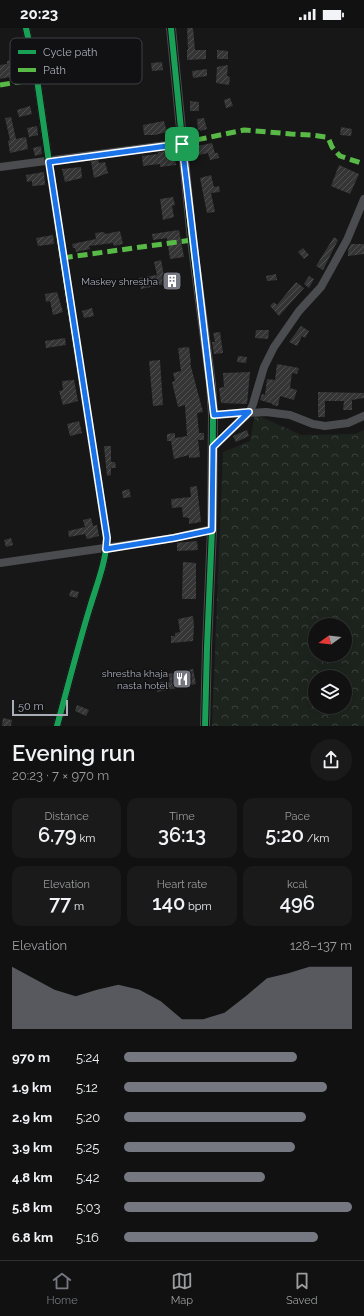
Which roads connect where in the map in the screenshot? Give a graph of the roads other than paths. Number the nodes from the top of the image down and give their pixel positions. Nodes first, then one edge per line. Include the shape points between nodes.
1 (26, 28) edge
2 (171, 28) edge
3 (28, 38) edge
4 (38, 84) edge
5 (182, 144) junction
6 (49, 162) junction
7 (0, 167) edge
8 (364, 199) edge
9 (249, 412) junction
10 (214, 415) junction
11 (364, 416) edge
12 (213, 447) junction
13 (212, 530) junction
14 (106, 549) junction
15 (0, 563) edge
16 (57, 726) edge
17 (205, 726) edge

1 - 3 street
2 - 5 street
4 - 6 street
5 - 6 street
5 - 10 street
6 - 7 street
6 - 14 street via 107,538
8 - 9 street via 347,240 321,287 299,311 274,347 264,367
9 - 10 street
9 - 11 street via 290,415 325,426 348,423
9 - 12 street
10 - 12 street
12 - 13 street
13 - 14 street
13 - 17 street
14 - 15 street
14 - 16 street

